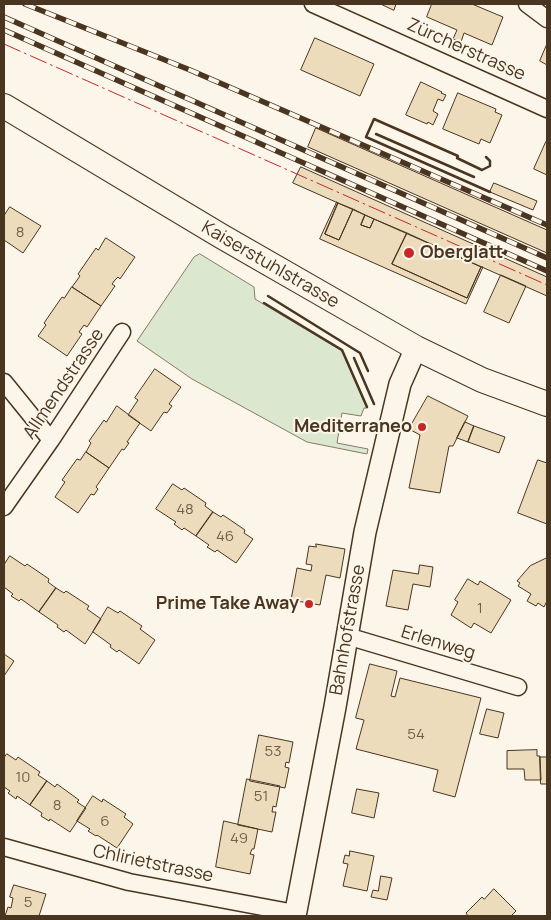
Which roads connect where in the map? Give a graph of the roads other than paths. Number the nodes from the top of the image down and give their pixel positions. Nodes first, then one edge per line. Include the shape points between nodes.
1 (313, 4) edge
2 (527, 4) edge
3 (547, 18) edge
4 (4, 106) edge
5 (547, 109) edge
6 (122, 332) dead end
7 (416, 348) junction
8 (4, 382) edge
9 (547, 404) edge
10 (51, 440) junction
11 (4, 507) edge
12 (347, 636) junction
13 (518, 687) dead end
14 (4, 847) edge
15 (295, 914) edge

1 - 5 street, Zürcherstrasse
2 - 3 street
4 - 7 main road, Kaiserstuhlstrasse
6 - 10 street, Allmendstrasse
7 - 9 main road, Kaiserstuhlstrasse via 482,380
7 - 12 street, Bahnhofstrasse via 393,410 365,532
8 - 10 street
10 - 11 street, Allmendstrasse
12 - 13 street, Erlenweg
12 - 15 street, Bahnhofstrasse
14 - 15 street, Chlirietstrasse via 129,882

